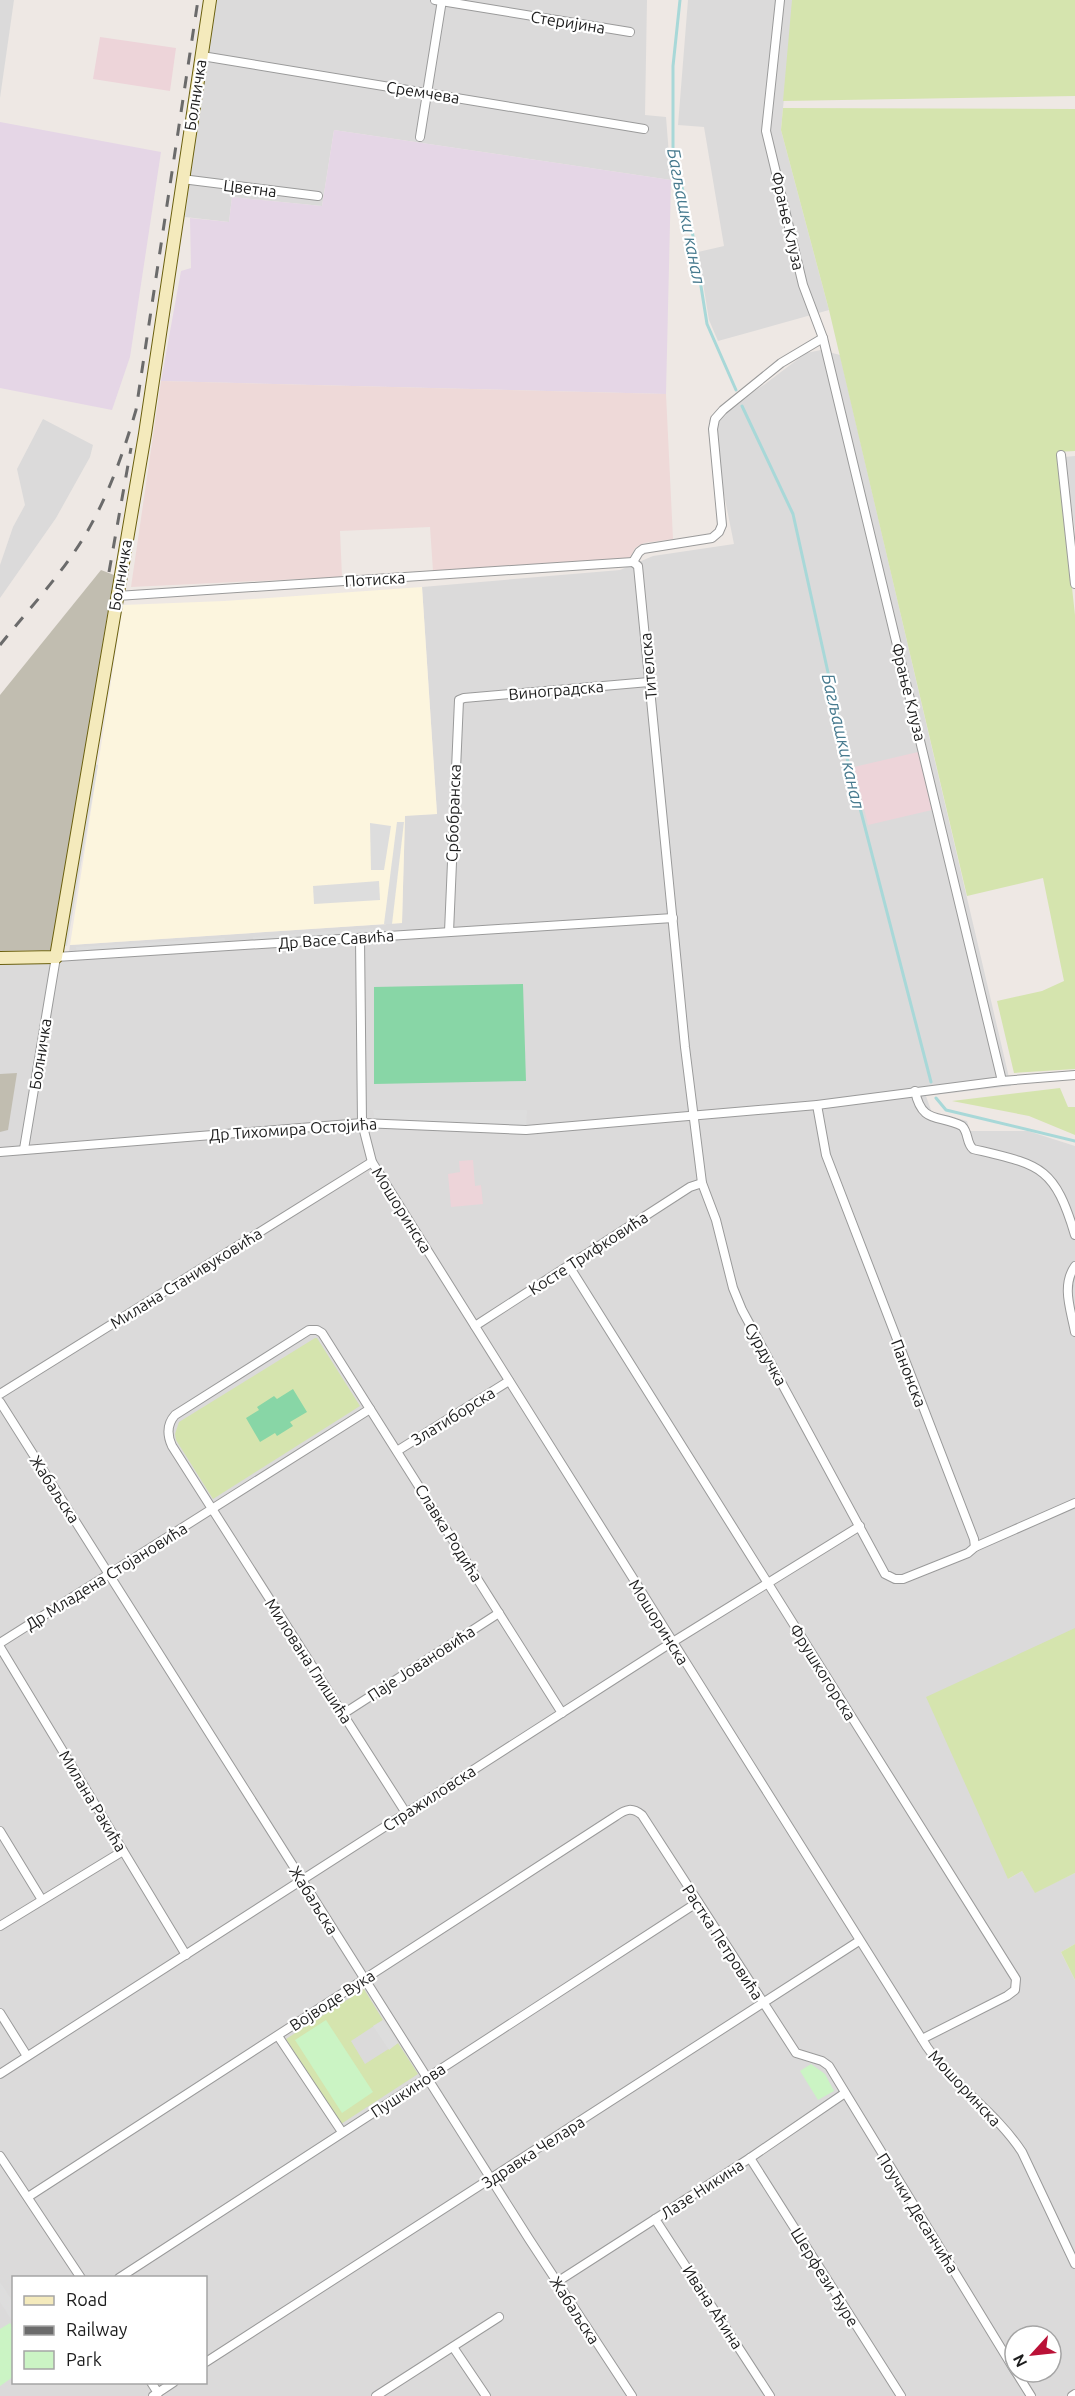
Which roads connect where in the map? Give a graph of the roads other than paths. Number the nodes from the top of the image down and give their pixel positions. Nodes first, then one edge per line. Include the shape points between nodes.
1 (210, 0) edge
2 (440, 0) edge
3 (780, 0) edge
4 (630, 32) dead end
5 (202, 56) junction
6 (427, 93) junction
7 (644, 129) dead end
8 (420, 137) dead end
9 (182, 179) junction
10 (318, 196) dead end
11 (823, 338) junction
12 (1061, 455) dead end
13 (633, 562) junction
14 (1075, 584) edge
15 (117, 596) junction
16 (649, 682) junction
17 (464, 698) joint
18 (673, 918) junction
19 (449, 932) junction
20 (360, 938) junction
21 (56, 957) junction
22 (0, 958) edge
23 (1075, 1075) edge
24 (1002, 1082) junction
25 (915, 1092) junction
26 (816, 1105) junction
27 (694, 1117) junction
28 (362, 1123) junction
29 (24, 1149) junction
30 (0, 1152) edge
31 (372, 1162) junction
32 (702, 1183) junction
33 (1075, 1234) edge
34 (569, 1266) junction
35 (1075, 1266) edge
36 (475, 1326) junction
37 (1075, 1332) edge
38 (509, 1381) junction
39 (0, 1394) edge
40 (0, 1402) edge
41 (370, 1409) junction
42 (397, 1451) junction
43 (1075, 1503) edge
44 (212, 1509) junction
45 (860, 1526) junction
46 (975, 1547) junction
47 (110, 1574) junction
48 (767, 1583) junction
49 (499, 1612) junction
50 (672, 1642) junction
51 (0, 1645) edge
52 (562, 1713) junction
53 (343, 1714) junction
54 (637, 1812) joint
55 (406, 1813) junction
56 (0, 1832) edge
57 (123, 1851) junction
58 (301, 1880) junction
59 (42, 1900) junction
60 (698, 1902) junction
61 (0, 1926) edge
62 (859, 1941) junction
63 (186, 1955) junction
64 (364, 1979) junction
65 (763, 2003) junction
66 (0, 2013) edge
67 (278, 2036) junction
68 (922, 2039) junction
69 (27, 2056) junction
70 (818, 2061) joint
71 (0, 2074) edge
72 (427, 2078) junction
73 (845, 2093) junction
74 (342, 2132) junction
75 (0, 2156) edge
76 (750, 2158) junction
77 (491, 2179) junction
78 (27, 2197) junction
79 (655, 2219) junction
80 (1075, 2264) edge
81 (80, 2276) edge
82 (121, 2276) edge
83 (557, 2282) junction
84 (499, 2317) dead end
85 (453, 2347) junction
86 (1003, 2350) edge
87 (207, 2361) edge
88 (171, 2384) edge
89 (155, 2394) edge
90 (376, 2396) edge
91 (486, 2396) edge
92 (632, 2396) edge
93 (770, 2396) edge
94 (901, 2396) edge

1 - 5 street, Болничка
2 - 4 street, Стеријина
2 - 6 street
3 - 11 street, Фрање Клуза via 766,131 803,285
5 - 6 street, Сремчева
5 - 9 street, Болничка
6 - 7 street, Сремчева
6 - 8 street
9 - 10 street, Цветна
9 - 15 street, Болничка
11 - 13 street via 781,363 716,419 713,429 722,525 719,532 712,538 643,549
11 - 24 street, Фрање Клуза
12 - 14 street
13 - 15 street, Потиска
13 - 16 street, Тителска via 638,566
15 - 21 street, Болничка
16 - 17 street, Виноградска
16 - 18 street, Тителска
17 - 19 street, Србобранска via 457,703
18 - 19 street, Др Васе Савића
18 - 27 street, Тителска
19 - 20 street, Др Васе Савића
20 - 21 street, Др Васе Савића
20 - 28 street, Мошоринска
21 - 22 street, Др Васе Савића
21 - 29 street, Болничка
23 - 24 street
24 - 25 street
25 - 26 street
25 - 33 street via 921,1108 930,1117 965,1129 973,1149 1026,1163 1048,1177 1064,1201
26 - 27 street
26 - 46 street, Панонска via 826,1155
27 - 28 street, Др Тихомира Остојића via 526,1130
27 - 32 street, Сурдучка
28 - 29 street, Др Тихомира Остојића
28 - 31 street, Мошоринска
29 - 30 street, Др Тихомира Остојића
31 - 36 street, Мошоринска
31 - 39 street, Милана Станивуковића
32 - 34 street, Косте Трифковића
32 - 45 street, Сурдучка via 739,1304
34 - 36 street, Косте Трифковића
34 - 48 street, Фрушкогорска
35 - 37 street via 1067,1288
36 - 38 street, Мошоринска
38 - 42 street, Златиборска
38 - 50 street, Мошоринска
40 - 47 street, Жабаљска
41 - 42 street, Славка Родића
41 - 44 street, Др Младена Стојановића
41 - 44 street, Славка Родића via 322,1333 309,1330 171,1419 168,1432 172,1446
42 - 49 street, Славка Родића
43 - 46 street
44 - 47 street, Др Младена Стојановића
44 - 53 street, Милована Глишића
45 - 46 street, Сурдучка via 885,1574 895,1579 963,1556
45 - 48 street, Стражиловска
47 - 51 street, Др Младена Стојановића
47 - 58 street, Жабаљска
48 - 50 street, Стражиловска
48 - 68 street, Фрушкогорска via 1016,1979 1015,1990 1006,1996
49 - 52 street, Славка Родића
49 - 53 street, Паје Јовановића
50 - 52 street, Стражиловска
50 - 62 street, Мошоринска
51 - 57 street, Милана Ракића
52 - 55 street, Стражиловска
53 - 55 street, Милована Глишића
54 - 60 street, Растка Петровића
54 - 64 street, Војводе Вука via 623,1811
55 - 58 street, Стражиловска
56 - 59 street
57 - 59 street
57 - 63 street, Милана Ракића
58 - 63 street, Стражиловска
58 - 64 street, Жабаљска
59 - 61 street
60 - 65 street, Растка Петровића
60 - 72 street, Пушкинова
62 - 65 street, Здравка Челара
62 - 68 street, Мошоринска
63 - 69 street, Стражиловска
64 - 67 street, Војводе Вука
64 - 72 street, Жабаљска
65 - 70 street, Растка Петровића via 796,2053
65 - 77 street, Здравка Челара
66 - 69 street
67 - 74 street
67 - 78 street, Војводе Вука
68 - 80 street, Мошоринска via 944,2069 1016,2144
69 - 71 street, Стражиловска
70 - 73 street, Поучки Десанчића via 829,2067
72 - 74 street, Пушкинова
72 - 77 street, Жабаљска
73 - 76 street, Лазе Никина
73 - 86 street, Поучки Десанчића
74 - 82 street, Пушкинова
75 - 78 street
76 - 79 street, Лазе Никина
76 - 94 street, Шерфези Ђуре
77 - 83 street, Жабаљска
77 - 87 street, Здравка Челара
78 - 81 street
79 - 83 street, Лазе Никина
79 - 93 street, Ивана Аћина
83 - 92 street, Жабаљска
84 - 85 street
85 - 90 street
85 - 91 street
88 - 89 street

